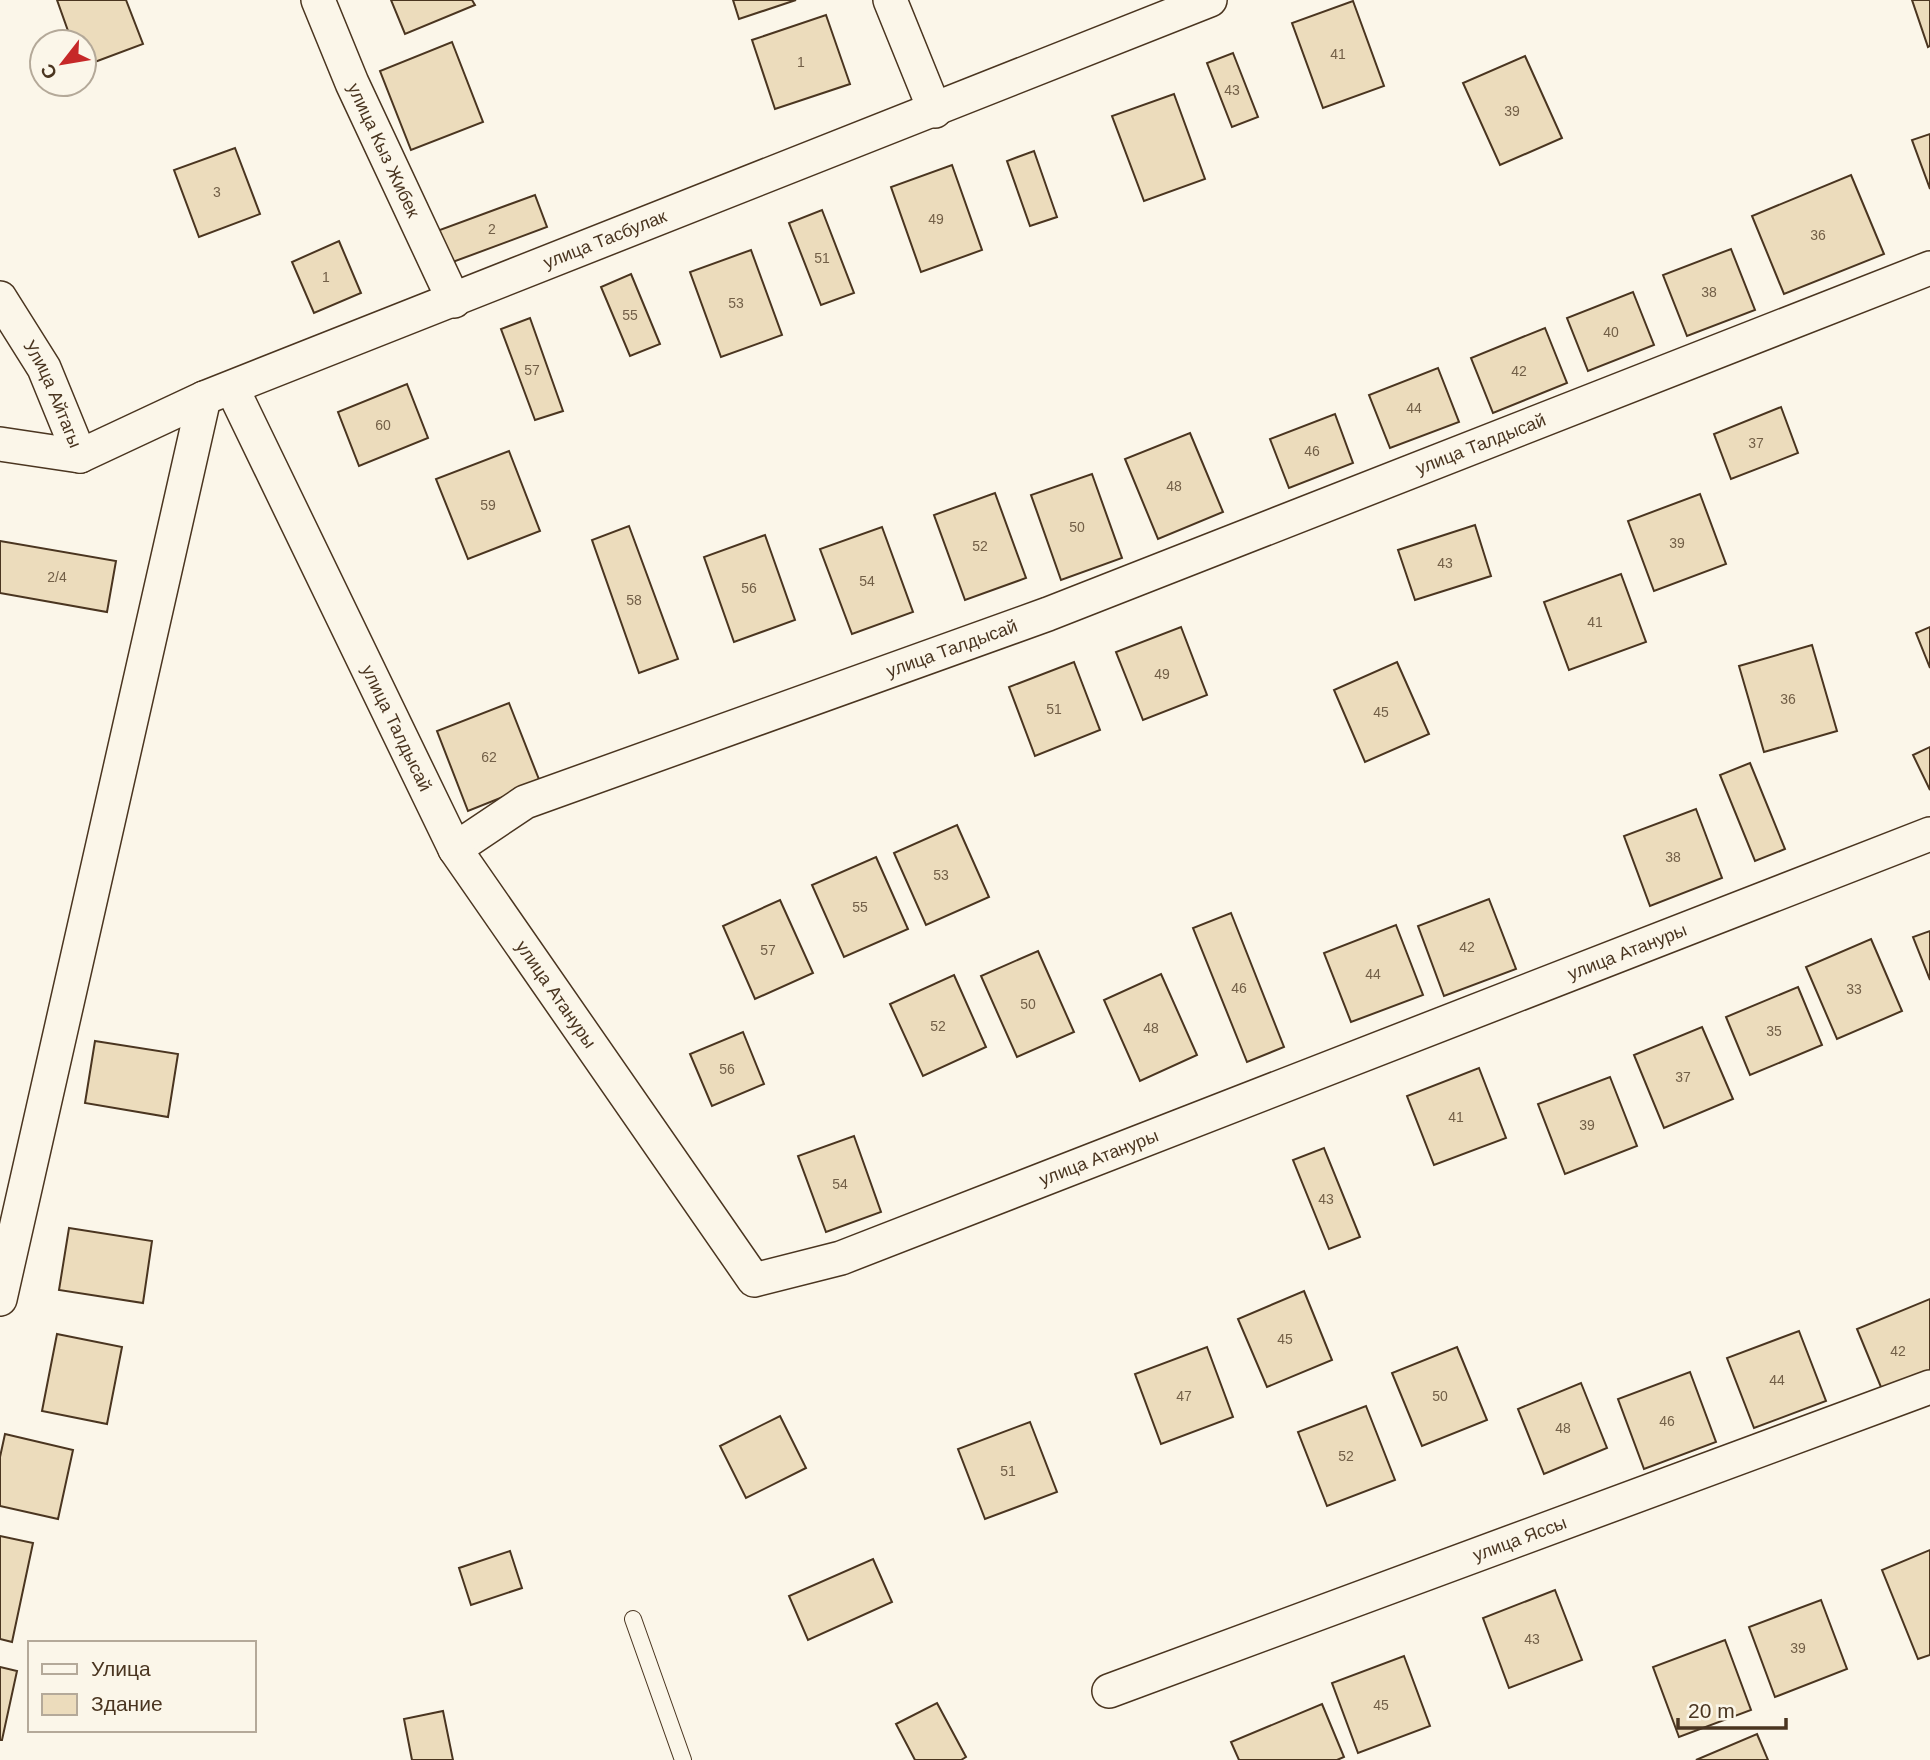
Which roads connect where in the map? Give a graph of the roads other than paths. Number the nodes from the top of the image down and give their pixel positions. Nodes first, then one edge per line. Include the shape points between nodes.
1 (318, 0) edge
2 (890, 0) edge
3 (1210, 0) edge
4 (935, 111) junction
5 (1930, 268) edge
6 (0, 298) edge
7 (454, 301) junction
8 (218, 393) junction
9 (0, 444) edge
10 (80, 456) junction
11 (1930, 834) edge
12 (455, 849) junction
13 (0, 1299) edge
14 (1930, 1387) edge
15 (633, 1619) dead end
16 (1109, 1691) dead end
17 (683, 1760) edge

1 - 7 street, улица Кыз Жибек
2 - 4 street
3 - 4 street, улица Тасбулак
4 - 7 street, улица Тасбулак
5 - 12 street, улица Талдысай via 1048,614 525,802
6 - 10 street, Улица Айтагы via 44,368
7 - 8 street, улица Тасбулак
8 - 10 street, улица Тасбулак
8 - 12 street, улица Талдысай
8 - 13 street
9 - 10 street
11 - 12 street, улица Атануры via 841,1258 754,1280
14 - 16 street, улица Яссы
15 - 17 lane

